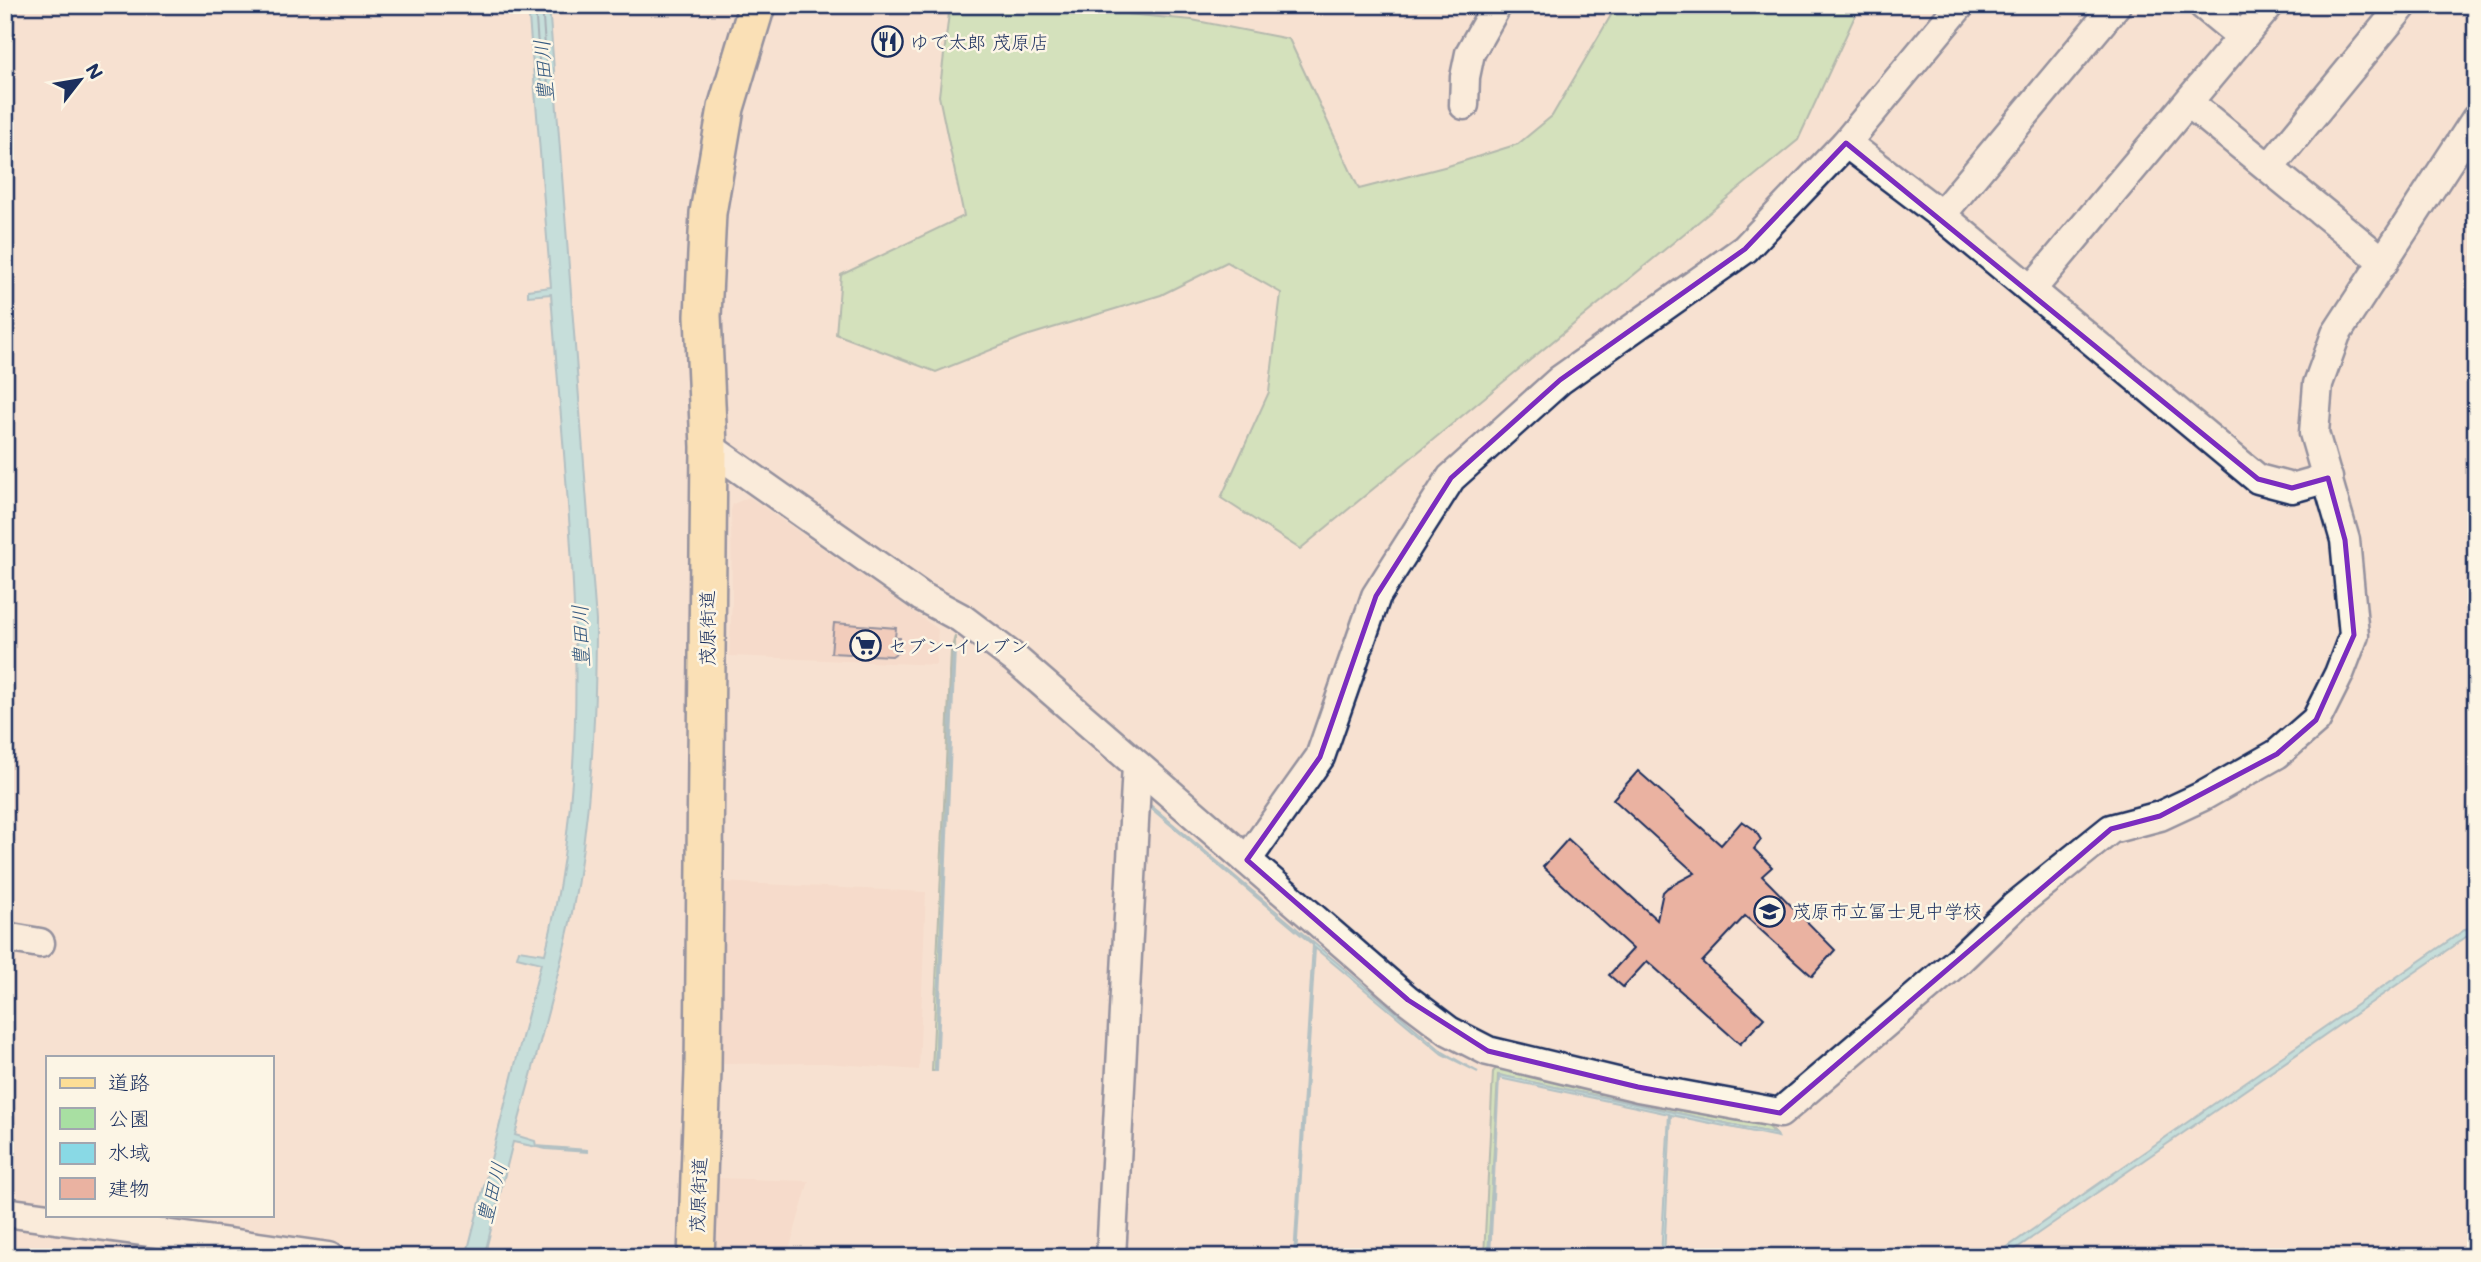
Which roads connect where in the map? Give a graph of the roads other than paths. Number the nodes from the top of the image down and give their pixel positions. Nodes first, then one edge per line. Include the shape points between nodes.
1 (757, 5) edge
2 (1497, 5) edge
3 (1960, 5) edge
4 (2116, 5) edge
5 (2203, 5) edge
6 (2269, 5) edge
7 (2403, 5) edge
8 (2242, 37) junction
9 (2189, 103) junction
10 (1464, 105) dead end
11 (2476, 119) edge
12 (1846, 143) junction
13 (2270, 167) junction
14 (1941, 215) junction
15 (2384, 262) junction
16 (2031, 290) junction
17 (709, 447) junction
18 (2328, 478) junction
19 (1137, 765) junction
20 (1247, 860) junction
21 (5, 937) edge
22 (40, 943) dead end
23 (5, 1212) edge
24 (329, 1257) edge
25 (696, 1257) edge
26 (1111, 1257) edge

1 - 17 main road, 茂原街道 via 726,108 708,213 703,316
2 - 10 street via 1470,53
3 - 12 street
4 - 14 street
5 - 8 street
6 - 8 street
7 - 13 street
8 - 9 street
9 - 13 street
9 - 16 street
11 - 15 street
12 - 14 street
12 - 20 street via 1745,249 1560,380 1451,478 1376,596 1320,757
13 - 15 street
14 - 16 street
15 - 18 street via 2336,334 2318,384 2314,433
16 - 18 street via 2258,479 2292,488
17 - 19 street via 922,597 961,618
17 - 25 main road, 茂原街道 via 703,1071
18 - 20 street via 2345,540 2354,635 2316,720 2277,754 2203,796 2160,816 2111,829 2014,906 1958,961 1780,1113 1638,1087 1488,1051 1449,1031 1408,1000
19 - 20 street
19 - 26 street
21 - 22 street
23 - 24 street

